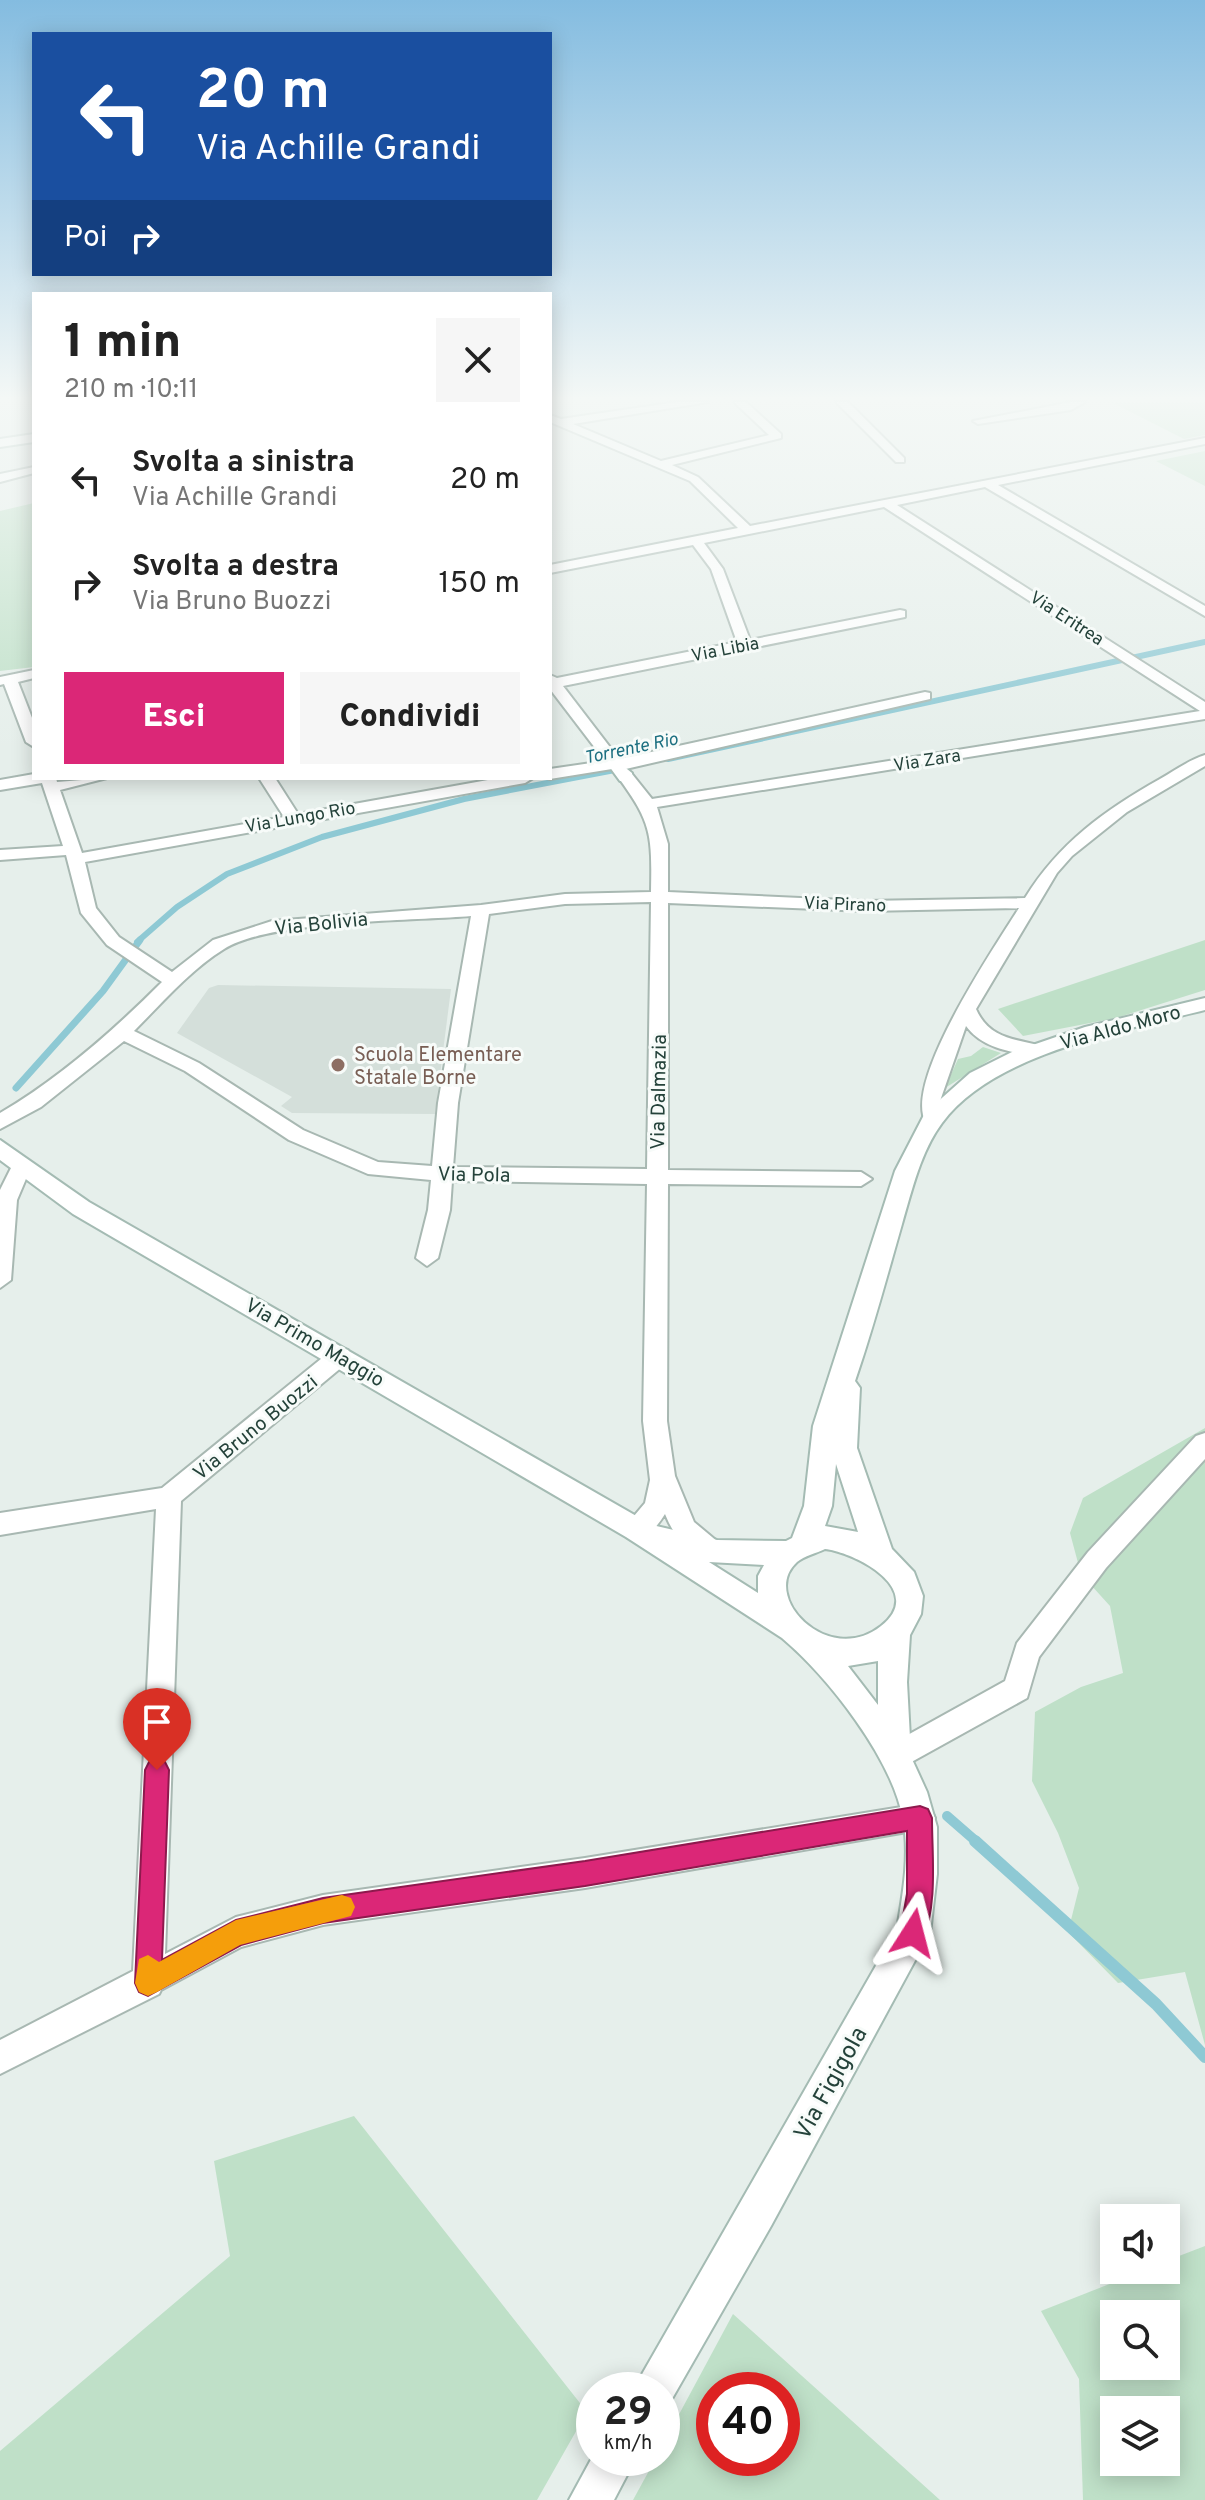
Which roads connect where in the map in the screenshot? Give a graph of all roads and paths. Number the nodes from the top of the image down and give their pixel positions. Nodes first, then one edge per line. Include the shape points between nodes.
1 (735, 519) edge
2 (811, 519) edge
3 (910, 519) edge
4 (1047, 519) edge
5 (748, 531) junction
6 (696, 541) junction
7 (552, 569) edge
8 (1205, 612) edge
9 (900, 614) dead end
10 (745, 645) junction
11 (32, 674) edge
12 (5, 680) edge
13 (552, 682) edge
14 (552, 683) edge
15 (925, 696) dead end
16 (1205, 708) edge
17 (1205, 715) edge
18 (32, 738) edge
19 (1205, 760) edge
20 (620, 769) junction
21 (552, 774) edge
22 (268, 780) edge
23 (513, 780) edge
24 (48, 781) edge
25 (0, 785) edge
26 (648, 804) junction
27 (293, 818) junction
28 (73, 854) junction
29 (0, 855) edge
30 (660, 897) junction
31 (1030, 903) junction
32 (481, 910) junction
33 (173, 981) junction
34 (1205, 1004) edge
35 (967, 1009) junction
36 (122, 1033) junction
37 (1036, 1050) junction
38 (933, 1118) junction
39 (0, 1122) edge
40 (0, 1147) edge
41 (21, 1167) junction
42 (443, 1174) junction
43 (657, 1178) junction
44 (861, 1179) dead end
45 (427, 1258) dead end
46 (0, 1280) edge
47 (340, 1356) junction
48 (849, 1362) junction
49 (1205, 1443) edge
50 (665, 1482) junction
51 (169, 1497) junction
52 (0, 1524) edge
53 (636, 1529) junction
54 (796, 1548) junction
55 (709, 1550) junction
56 (879, 1552) junction
57 (786, 1627) junction
58 (895, 1633) junction
59 (815, 1647) junction
60 (896, 1756) junction
61 (920, 1818) junction
62 (148, 1983) junction
63 (0, 2058) edge
64 (665, 2372) edge
65 (604, 2476) edge
66 (590, 2500) edge

1 - 5 street
2 - 5 street
3 - 16 street, Via Eritrea
4 - 8 street
5 - 6 street
6 - 7 street
6 - 10 street via 717,569
9 - 10 street, Via Libia
10 - 13 street, Via Libia
11 - 12 street
12 - 18 street
14 - 20 street, Via Dalmazia
15 - 20 street
17 - 26 street, Via Zara
19 - 31 street via 1084,835 1057,861
20 - 21 street
20 - 26 street, Via Dalmazia
22 - 27 street
23 - 27 street, Via Lungo Rio
24 - 25 street
24 - 28 street
26 - 30 street, Via Dalmazia via 660,844
27 - 28 street, Via Lungo Rio
28 - 29 street, Via Lungo Rio
28 - 33 street via 87,909 113,941
30 - 31 street, Via Pirano via 866,906
30 - 32 street, Via Bolivia via 542,900
30 - 43 street, Via Dalmazia
31 - 35 street
32 - 33 street, Via Bolivia via 272,926 219,944
32 - 42 street via 448,1103
33 - 36 street, Via Bolivia
34 - 37 street, Via Aldo Moro
35 - 37 street via 984,1035
35 - 38 street via 930,1101
36 - 39 street, Via Bolivia
36 - 42 street, Via Pola via 192,1067 296,1135 362,1164
37 - 38 street, Via Aldo Moro via 978,1078
38 - 48 street via 906,1171
40 - 41 street, Via Primo Maggio
41 - 46 street via 6,1200
41 - 47 street, Via Primo Maggio via 81,1208
42 - 43 street, Via Pola
42 - 45 street
43 - 44 street, Via Pola
43 - 50 street, Via Dalmazia via 655,1421
47 - 51 street, Via Bruno Buozzi
47 - 53 street, Via Primo Maggio
48 - 54 street via 826,1426 818,1506
48 - 56 street via 844,1448
49 - 60 street via 1097,1560 1027,1652 1017,1689
50 - 53 street via 655,1512
50 - 55 street, Via Dalmazia via 684,1529
51 - 52 street
51 - 62 street
53 - 55 street, Via Primo Maggio
53 - 57 street, Via Primo Maggio
54 - 55 street, Via Primo Maggio via 755,1555
54 - 56 street via 842,1537
54 - 57 street via 775,1569 771,1588 774,1608
56 - 58 street via 904,1582 904,1618
57 - 59 street
58 - 59 street via 859,1652
58 - 60 street
59 - 60 street
60 - 61 street, Via Figigola
61 - 62 street via 323,1910 236,1933
61 - 64 street, Via Figigola via 913,1933
62 - 63 street
65 - 66 street

